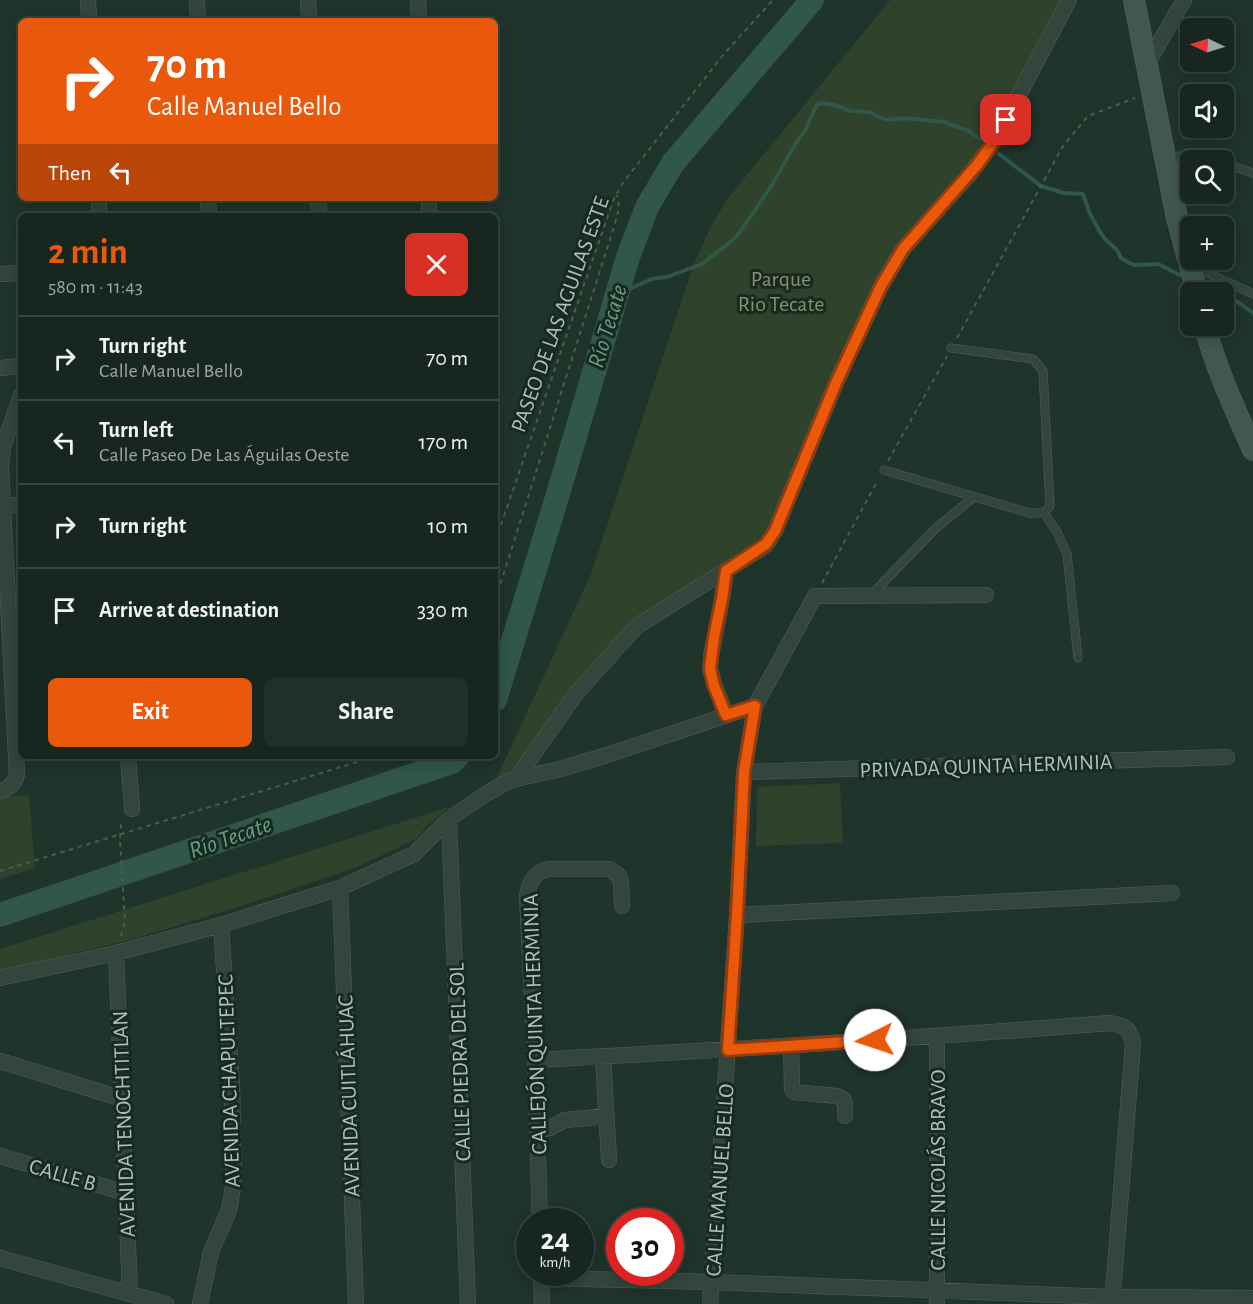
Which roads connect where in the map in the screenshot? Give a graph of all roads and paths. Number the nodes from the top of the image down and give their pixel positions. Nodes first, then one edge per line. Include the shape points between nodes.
1 (88, 0) edge
2 (197, 0) edge
3 (308, 0) edge
4 (418, 0) edge
5 (773, 0) edge
6 (1069, 0) edge
7 (1134, 0) edge
8 (1184, 0) edge
9 (89, 18) edge
10 (198, 18) edge
11 (309, 18) edge
12 (419, 18) edge
13 (1147, 64) junction
14 (1152, 91) junction
15 (1180, 156) edge
16 (1165, 157) junction
17 (1234, 166) edge
18 (1253, 173) edge
19 (617, 195) junction
20 (1180, 226) edge
21 (1202, 270) edge
22 (18, 273) edge
23 (0, 274) edge
24 (1253, 294) edge
25 (1208, 336) edge
26 (951, 348) junction
27 (18, 366) edge
28 (0, 368) edge
29 (18, 403) edge
30 (1252, 443) edge
31 (884, 470) junction
32 (974, 497) junction
33 (18, 505) edge
34 (1, 506) edge
35 (1044, 513) junction
36 (498, 533) edge
37 (726, 571) junction
38 (498, 592) edge
39 (986, 595) dead end
40 (815, 596) junction
41 (870, 596) junction
42 (1078, 658) dead end
43 (755, 706) junction
44 (726, 715) junction
45 (1227, 757) dead end
46 (128, 759) edge
47 (367, 759) edge
48 (744, 772) junction
49 (516, 779) junction
50 (6, 788) edge
51 (132, 809) joint
52 (449, 819) junction
53 (120, 834) junction
54 (0, 871) edge
55 (340, 888) junction
56 (1172, 893) dead end
57 (622, 906) dead end
58 (737, 915) junction
59 (125, 922) dead end
60 (221, 925) junction
61 (116, 953) junction
62 (0, 978) edge
63 (938, 1036) junction
64 (791, 1046) junction
65 (728, 1050) junction
66 (603, 1056) junction
67 (535, 1060) junction
68 (0, 1061) edge
69 (123, 1099) junction
70 (607, 1116) junction
71 (845, 1116) dead end
72 (537, 1130) junction
73 (0, 1156) edge
74 (609, 1160) dead end
75 (126, 1193) junction
76 (540, 1208) edge
77 (0, 1258) edge
78 (594, 1277) edge
79 (712, 1282) junction
80 (541, 1286) edge
81 (130, 1294) junction
82 (937, 1297) edge
83 (1253, 1299) edge
84 (1112, 1301) edge
85 (166, 1304) edge
86 (200, 1304) edge
87 (356, 1304) edge
88 (468, 1304) edge
89 (542, 1304) edge
90 (710, 1304) edge

1 - 9 street
2 - 10 street
3 - 11 street
4 - 12 street
5 - 19 path, PASEO DE LAS AGUILAS ESTE via 723,55
6 - 37 street via 995,140 903,249 881,286 775,531 766,544
7 - 13 main road
8 - 13 street
13 - 14 main road
14 - 16 main road
14 - 26 path via 1088,116 1063,146
15 - 16 lane
16 - 20 main road
17 - 18 lane
19 - 36 path, PASEO DE LAS AGUILAS ESTE
19 - 38 path via 617,218
21 - 24 lane
22 - 23 street
25 - 30 main road via 1231,401
26 - 31 path
26 - 35 lane via 1033,359 1043,371 1050,506
27 - 28 street
29 - 34 street via 3,447
31 - 32 lane
31 - 40 path
32 - 35 lane via 1029,513
32 - 41 lane via 936,528
33 - 34 street
34 - 50 street via 16,775
35 - 42 lane via 1067,554
37 - 44 street via 710,669
37 - 49 street via 637,626 575,695
39 - 41 street
40 - 41 street
40 - 43 street, CALLE MANUEL BELLO
43 - 44 street
43 - 48 street, CALLE MANUEL BELLO
44 - 49 street via 604,756
45 - 48 street, PRIVADA QUINTA HERMINIA
46 - 51 street
47 - 53 path
48 - 58 street, CALLE MANUEL BELLO
49 - 52 street
51 - 53 path via 124,817
52 - 55 street via 414,854
52 - 88 street, CALLE PIEDRA DEL SOL
53 - 54 path
53 - 59 path
55 - 60 street
55 - 87 street, AVENIDA CUITLÁHUAC
56 - 58 street
57 - 67 street, CALLEJÓN QUINTA HERMINIA via 619,876 609,869 549,869 534,876 530,883 527,896
58 - 65 street, CALLE MANUEL BELLO
60 - 61 street
60 - 86 street, AVENIDA CHAPULTEPEC via 234,1182 230,1210 211,1252
61 - 62 street
61 - 69 street, AVENIDA TENOCHTITLAN
63 - 64 street
63 - 82 street, CALLE NICOLÁS BRAVO
63 - 84 street via 1110,1023 1128,1029 1133,1044
64 - 65 street
64 - 71 street via 794,1092 837,1096 843,1099
65 - 66 street
65 - 79 street, CALLE MANUEL BELLO
66 - 67 street
66 - 70 street
67 - 72 street, CALLEJÓN QUINTA HERMINIA
68 - 69 street
69 - 75 street, AVENIDA TENOCHTITLAN
70 - 72 street via 565,1120
70 - 74 street
72 - 76 street, CALLEJÓN QUINTA HERMINIA
73 - 75 street, CALLE B
75 - 81 street, AVENIDA TENOCHTITLAN
77 - 81 street
78 - 79 street
79 - 82 street
79 - 90 street, CALLE MANUEL BELLO
80 - 89 street
81 - 85 street
82 - 84 street
83 - 84 street

